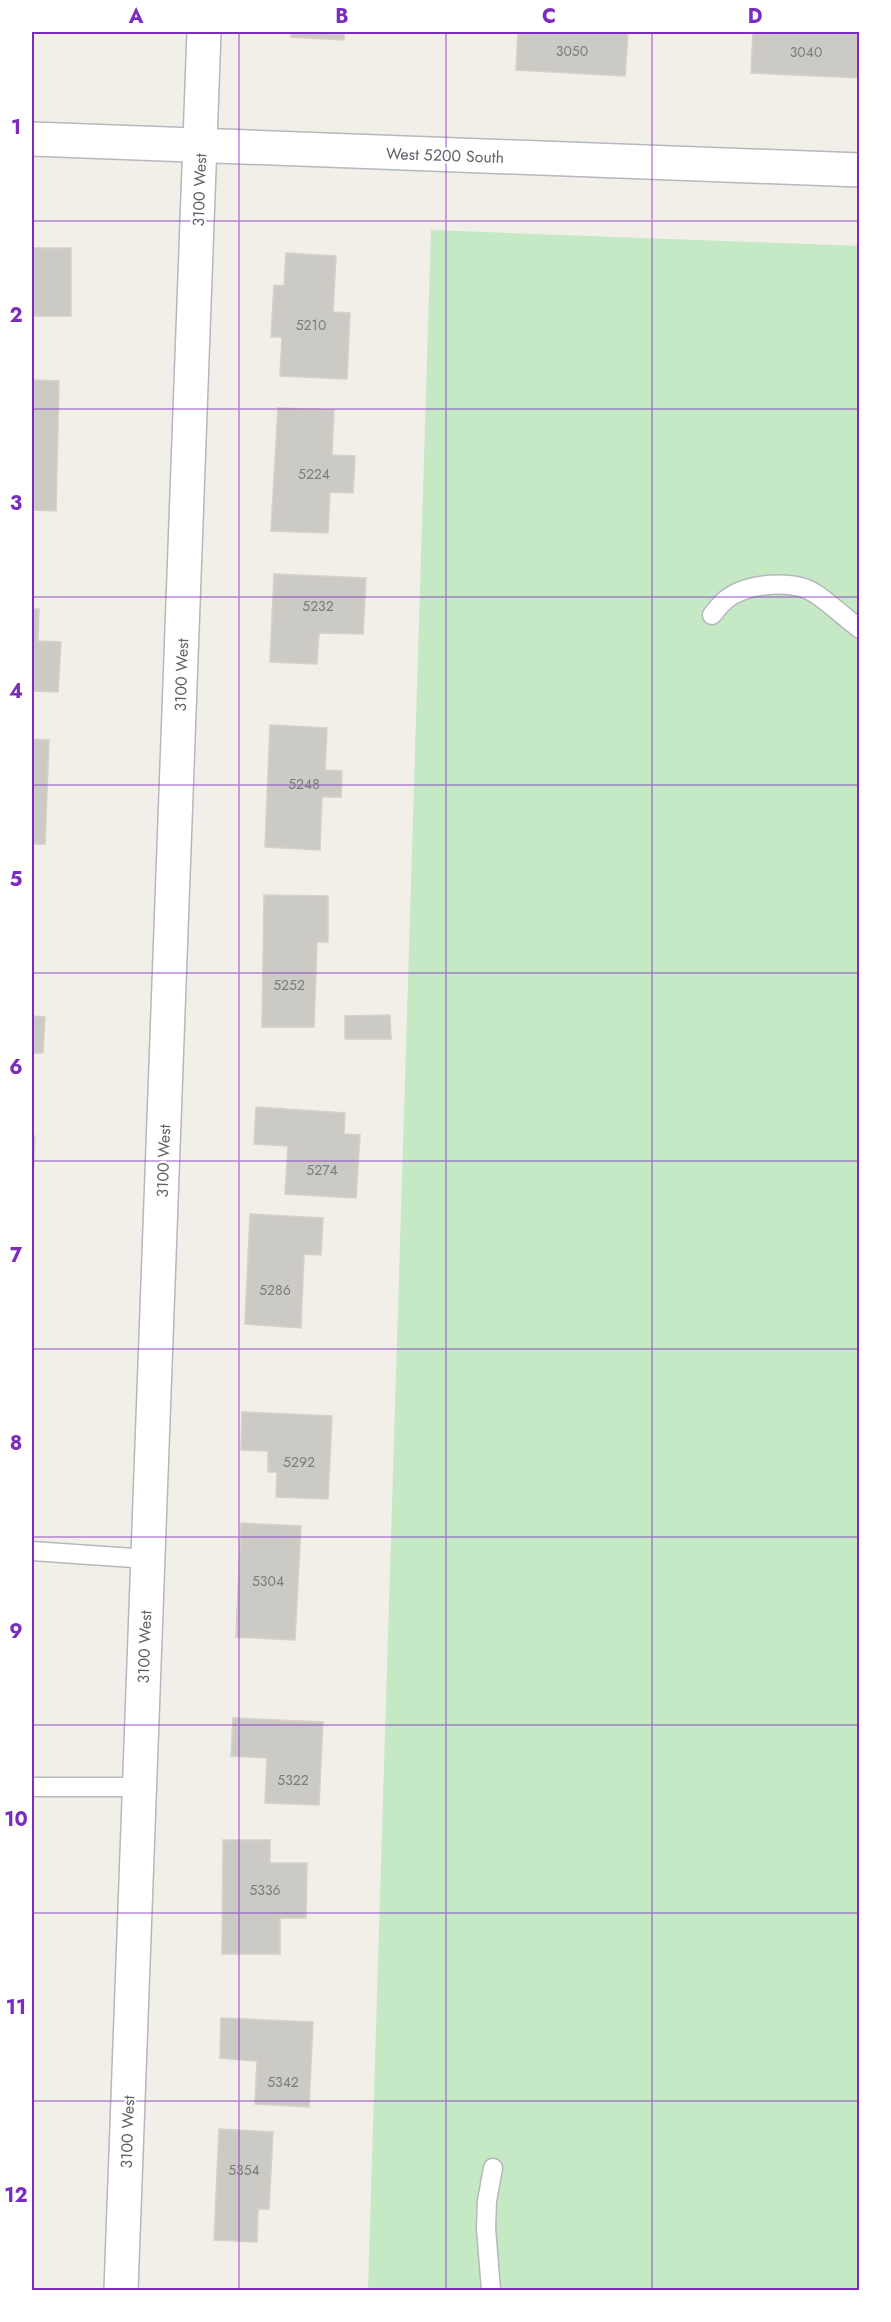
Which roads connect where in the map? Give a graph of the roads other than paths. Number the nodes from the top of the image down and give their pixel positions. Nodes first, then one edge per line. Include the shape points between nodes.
1 (204, 32) edge
2 (32, 140) edge
3 (200, 146) junction
4 (860, 170) edge
5 (712, 615) dead end
6 (860, 629) edge
7 (32, 1551) edge
8 (148, 1559) junction
9 (32, 1787) edge
10 (139, 1787) junction
11 (493, 2168) dead end
12 (121, 2290) edge
13 (491, 2290) edge

1 - 3 street, 3100 West
2 - 3 street, West 5200 South
3 - 4 street, West 5200 South
3 - 8 street, 3100 West
5 - 6 lane via 741,590 759,585 795,586 815,593
7 - 8 lane
8 - 10 street, 3100 West
9 - 10 lane
10 - 12 street, 3100 West
11 - 13 lane via 486,2228

